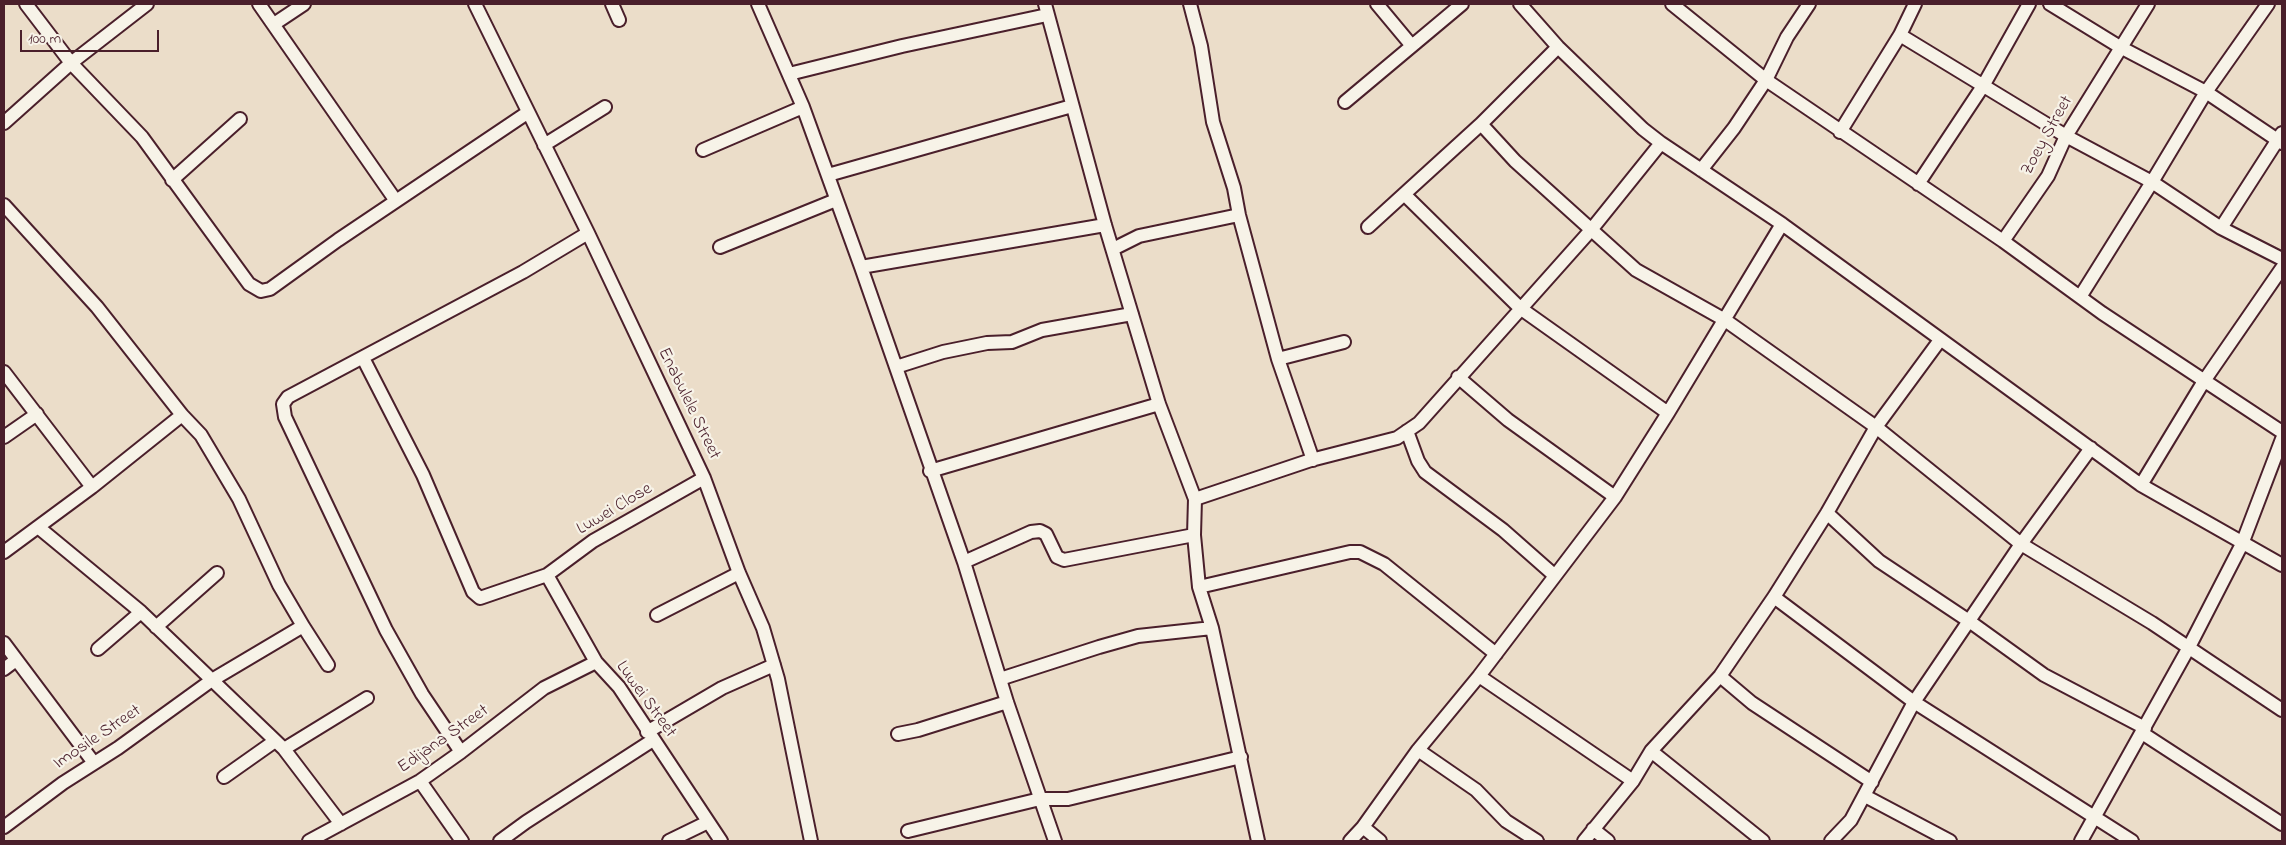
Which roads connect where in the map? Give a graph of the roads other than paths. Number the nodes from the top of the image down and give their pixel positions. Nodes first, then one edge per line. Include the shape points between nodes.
1 (26, 4) edge
2 (147, 4) edge
3 (259, 4) edge
4 (304, 4) edge
5 (475, 4) edge
6 (612, 4) edge
7 (758, 4) edge
8 (1190, 4) edge
9 (1377, 4) edge
10 (1462, 4) edge
11 (1520, 4) edge
12 (1672, 4) edge
13 (1809, 4) edge
14 (1915, 4) edge
15 (2029, 4) edge
16 (2050, 4) edge
17 (2148, 4) edge
18 (2268, 4) edge
19 (1046, 9) edge
20 (619, 20) dead end
21 (274, 24) junction
22 (1900, 36) junction
23 (1412, 46) junction
24 (2120, 46) junction
25 (1558, 47) junction
26 (72, 63) junction
27 (789, 74) junction
28 (1766, 80) junction
29 (1983, 86) junction
30 (2206, 92) junction
31 (1345, 102) dead end
32 (606, 106) dead end
33 (1072, 106) junction
34 (803, 107) junction
35 (528, 113) junction
36 (240, 119) dead end
37 (4, 123) edge
38 (1481, 124) junction
39 (1840, 132) junction
40 (2066, 136) junction
41 (2281, 139) edge
42 (1661, 143) junction
43 (544, 145) junction
44 (703, 150) dead end
45 (1701, 170) junction
46 (828, 176) junction
47 (172, 180) junction
48 (2152, 182) junction
49 (1918, 184) junction
50 (1404, 194) junction
51 (836, 200) junction
52 (396, 201) junction
53 (4, 205) edge
54 (1239, 215) junction
55 (1105, 224) junction
56 (1782, 224) junction
57 (1368, 227) dead end
58 (2221, 228) junction
59 (1591, 230) junction
60 (588, 233) junction
61 (2003, 241) junction
62 (720, 247) dead end
63 (1113, 249) junction
64 (2282, 259) edge
65 (861, 266) junction
66 (2282, 268) edge
67 (2080, 297) junction
68 (1520, 308) junction
69 (1132, 314) junction
70 (1725, 320) junction
71 (1940, 340) junction
72 (1344, 342) dead end
73 (363, 358) junction
74 (1278, 359) junction
75 (896, 368) junction
76 (4, 372) edge
77 (1458, 377) junction
78 (2204, 381) junction
79 (1159, 404) junction
80 (37, 414) junction
81 (1668, 414) junction
82 (182, 415) junction
83 (1876, 427) junction
84 (1407, 431) junction
85 (2282, 432) edge
86 (4, 437) edge
87 (2282, 438) edge
88 (2091, 448) junction
89 (1313, 460) junction
90 (930, 471) junction
91 (704, 478) junction
92 (2141, 485) junction
93 (92, 487) junction
94 (1615, 497) junction
95 (1195, 499) junction
96 (1827, 513) junction
97 (38, 527) junction
98 (1194, 534) junction
99 (2021, 544) junction
100 (2242, 544) junction
101 (4, 552) edge
102 (964, 562) junction
103 (2282, 565) edge
104 (217, 573) dead end
105 (739, 573) junction
106 (547, 575) junction
107 (1554, 575) junction
108 (1199, 587) junction
109 (1774, 597) junction
110 (141, 612) junction
111 (657, 615) dead end
112 (1969, 621) junction
113 (303, 626) junction
114 (156, 627) junction
115 (1212, 628) junction
116 (4, 643) edge
117 (98, 649) dead end
118 (2188, 649) junction
119 (1496, 654) junction
120 (16, 660) junction
121 (596, 662) junction
122 (328, 665) dead end
123 (774, 665) junction
124 (4, 669) edge
125 (1479, 676) junction
126 (1720, 676) junction
127 (1000, 679) junction
128 (212, 680) junction
129 (367, 698) dead end
130 (1007, 702) junction
131 (1914, 702) junction
132 (2282, 710) edge
133 (2143, 730) junction
134 (898, 734) dead end
135 (650, 736) junction
136 (279, 745) junction
137 (1418, 750) junction
138 (1651, 751) junction
139 (461, 752) junction
140 (1241, 757) junction
141 (94, 763) junction
142 (224, 777) dead end
143 (420, 781) junction
144 (1633, 781) junction
145 (1872, 782) junction
146 (1865, 796) junction
147 (1040, 799) junction
148 (2095, 817) junction
149 (708, 822) junction
150 (341, 824) junction
151 (2282, 824) edge
152 (4, 827) edge
153 (1363, 827) junction
154 (1593, 829) junction
155 (908, 831) dead end
156 (309, 841) edge
157 (462, 841) edge
158 (500, 841) edge
159 (669, 841) edge
160 (721, 841) edge
161 (811, 841) edge
162 (1055, 841) edge
163 (1258, 841) edge
164 (1350, 841) edge
165 (1380, 841) edge
166 (1537, 841) edge
167 (1584, 841) edge
168 (1608, 841) edge
169 (1763, 841) edge
170 (1831, 841) edge
171 (1950, 841) edge
172 (2081, 841) edge
173 (2132, 841) edge

1 - 26 street
2 - 26 street
3 - 21 street
4 - 21 street
5 - 35 street, Enabulele Street
6 - 20 street
7 - 27 street
8 - 54 street via 1201,46 1213,122
9 - 23 street
10 - 23 street
11 - 25 street
12 - 28 street
13 - 28 street via 1787,37
14 - 22 street
15 - 29 street
16 - 24 street
17 - 24 street, Zoey Street
18 - 30 street
19 - 27 street
19 - 33 street
21 - 52 street
22 - 29 street
22 - 39 street
23 - 31 street
24 - 30 street
24 - 40 street, Zoey Street
25 - 38 street
25 - 42 street
26 - 37 street
26 - 47 street via 142,137
27 - 34 street
28 - 39 street
28 - 45 street
29 - 40 street
29 - 49 street
30 - 41 street
30 - 48 street
32 - 43 street
33 - 46 street
33 - 55 street
34 - 44 street
34 - 46 street
35 - 43 street, Enabulele Street
35 - 52 street
36 - 47 street
38 - 50 street
38 - 59 street via 1515,161
39 - 49 street
40 - 48 street
40 - 61 street, Zoey Street via 2048,176
41 - 58 street
42 - 45 street
42 - 59 street
43 - 60 street, Enabulele Street
45 - 56 street
46 - 51 street
47 - 52 street via 249,284 261,291 270,289
48 - 58 street
48 - 67 street
49 - 61 street
50 - 57 street
50 - 68 street
51 - 62 street
51 - 65 street
53 - 82 street via 97,307
54 - 63 street via 1139,236
54 - 74 street
55 - 63 street
55 - 65 street
56 - 70 street
56 - 71 street
58 - 64 street
59 - 68 street
59 - 70 street via 1636,270
60 - 73 street via 523,272
60 - 91 street, Enabulele Street
61 - 67 street
63 - 69 street
65 - 75 street
66 - 78 street
67 - 78 street
68 - 77 street
68 - 81 street
69 - 75 street via 1042,330 1012,342 987,343 943,352
69 - 79 street
70 - 81 street
70 - 83 street
71 - 83 street
71 - 88 street
72 - 74 street
73 - 106 street, Luwei Close via 423,475 476,597 484,598
73 - 139 street via 288,397 283,404 286,417 386,630 422,694
74 - 89 street
75 - 90 street
76 - 80 street
77 - 84 street via 1419,423
77 - 94 street via 1508,420
78 - 85 street
78 - 92 street
79 - 90 street
79 - 95 street
80 - 86 street
80 - 93 street
81 - 94 street
82 - 93 street
82 - 113 street via 201,435 239,499 279,585
83 - 96 street
83 - 99 street
84 - 89 street via 1397,438
84 - 107 street via 1424,472 1503,530
87 - 100 street
88 - 92 street
88 - 99 street
89 - 95 street
90 - 102 street
91 - 105 street, Enabulele Street
91 - 106 street, Luwei Close via 593,542
92 - 100 street
93 - 97 street
94 - 107 street
95 - 98 street
96 - 109 street
96 - 112 street via 1878,561
97 - 101 street
97 - 110 street
98 - 102 street via 1064,560 1058,557 1046,534 1031,532
98 - 108 street
99 - 112 street
99 - 118 street via 2152,623
100 - 103 street
100 - 118 street
102 - 127 street
104 - 114 street
105 - 111 street
105 - 123 street, Enabulele Street via 763,628
106 - 121 street, Luwei Street
107 - 119 street
108 - 115 street
108 - 119 street via 1360,552 1384,564
109 - 126 street
109 - 131 street
110 - 114 street
110 - 117 street
112 - 131 street
112 - 133 street via 2044,675
113 - 122 street
113 - 128 street, Imosile Street
114 - 128 street
115 - 127 street via 1138,636
115 - 140 street
116 - 120 street
118 - 132 street
118 - 133 street
119 - 125 street
120 - 124 street
120 - 141 street
121 - 135 street, Luwei Street via 619,687
121 - 139 street, Edijana Street via 544,688
123 - 135 street via 722,688
123 - 161 street, Enabulele Street
125 - 137 street
125 - 144 street
126 - 138 street
126 - 145 street via 1752,703
127 - 130 street
128 - 136 street
128 - 141 street, Imosile Street
129 - 136 street
130 - 134 street
130 - 147 street
131 - 145 street
131 - 148 street
133 - 148 street
133 - 151 street
135 - 149 street, Luwei Street
135 - 158 street
136 - 142 street
136 - 150 street
137 - 153 street
137 - 166 street via 1476,790 1506,821
138 - 144 street
138 - 169 street
139 - 143 street, Edijana Street
140 - 147 street via 1068,799
140 - 163 street
141 - 152 street, Imosile Street
143 - 150 street, Edijana Street
143 - 157 street
144 - 154 street
145 - 146 street
146 - 170 street via 1851,820
146 - 171 street
147 - 155 street
147 - 162 street
148 - 172 street
148 - 173 street
149 - 159 street
149 - 160 street, Luwei Street
150 - 156 street, Edijana Street
153 - 164 street
153 - 165 street
154 - 167 street
154 - 168 street

